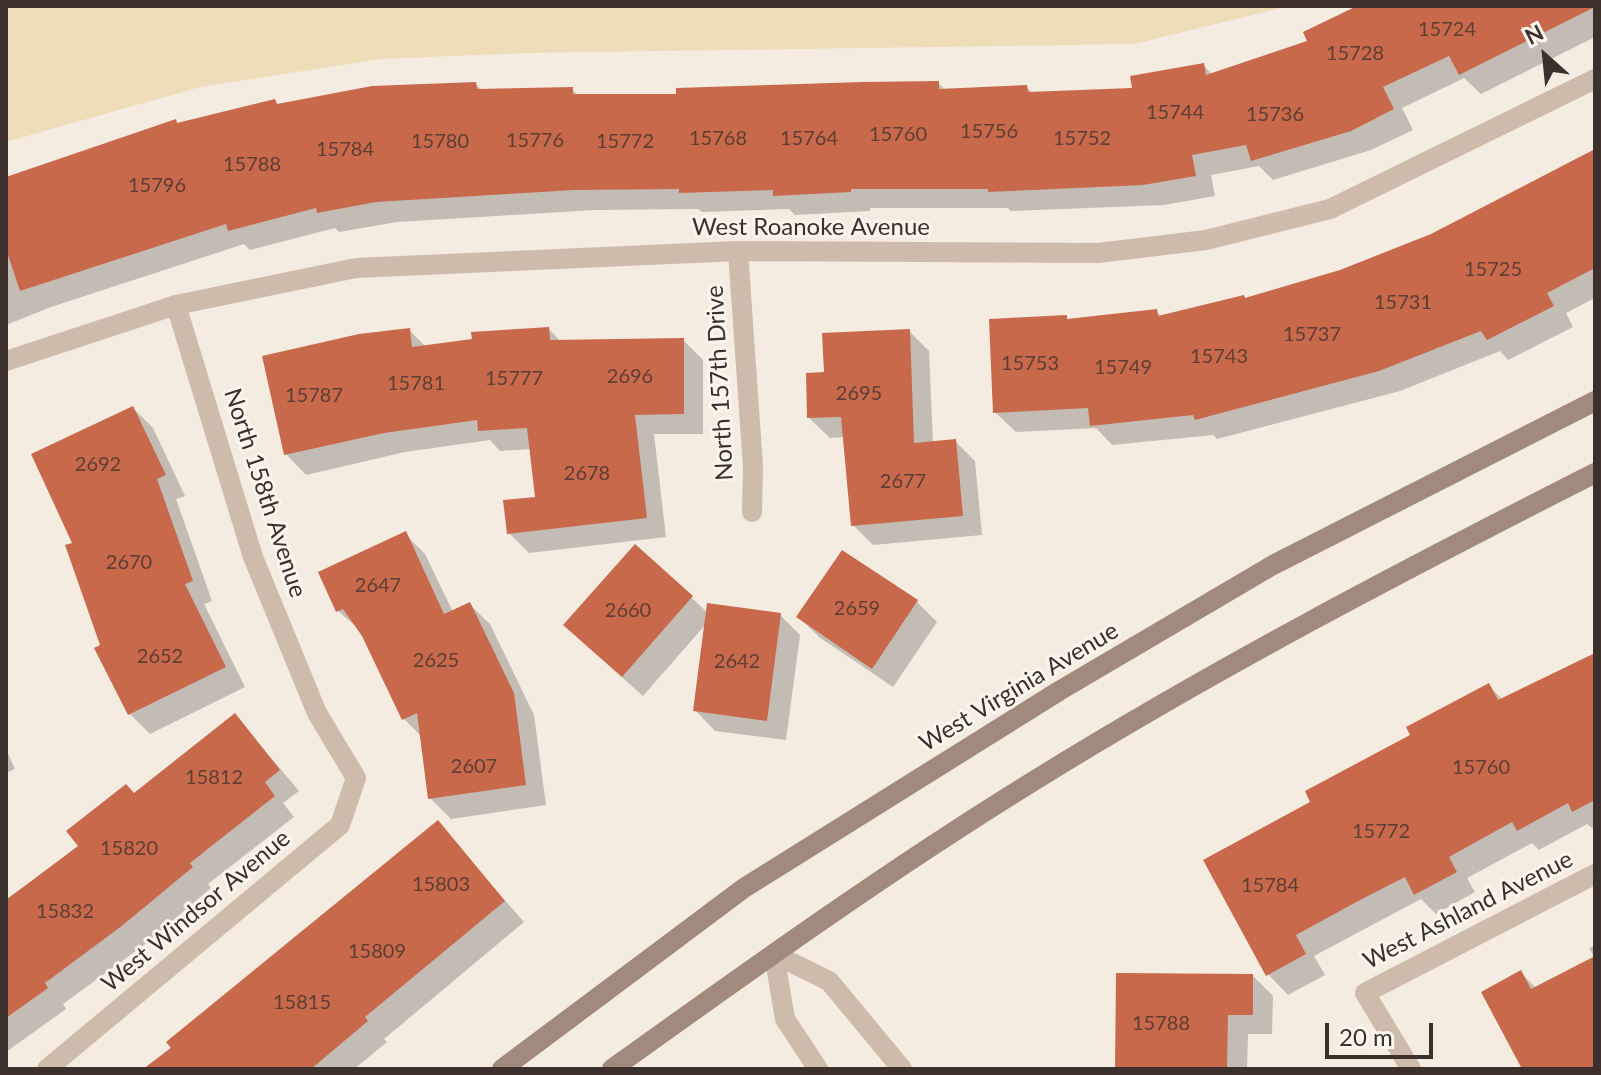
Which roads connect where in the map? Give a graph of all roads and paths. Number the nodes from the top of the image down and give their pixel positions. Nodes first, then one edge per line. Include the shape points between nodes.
1 (1595, 79) edge
2 (738, 251) junction
3 (176, 305) junction
4 (6, 361) edge
5 (1595, 401) edge
6 (1595, 473) edge
7 (752, 512) dead end
8 (356, 778) joint
9 (1595, 874) edge
10 (774, 954) junction
11 (47, 1069) edge
12 (502, 1069) edge
13 (612, 1069) edge
14 (818, 1069) edge
15 (902, 1069) edge
16 (1411, 1069) edge

1 - 2 street, West Roanoke Avenue via 1330,209 1206,240 1098,253
2 - 3 street, West Roanoke Avenue via 356,268
2 - 7 street, North 157th Drive
3 - 4 street, West Roanoke Avenue
3 - 8 street, North 158th Avenue via 253,557 317,713
5 - 12 main road, West Virginia Avenue via 1273,565 1059,691 744,888
6 - 10 main road via 1231,665 1033,781
8 - 11 street, West Windsor Avenue via 340,825
9 - 16 street, West Ashland Avenue via 1365,993
10 - 13 main road
10 - 14 street via 785,1019
10 - 15 street via 829,981

